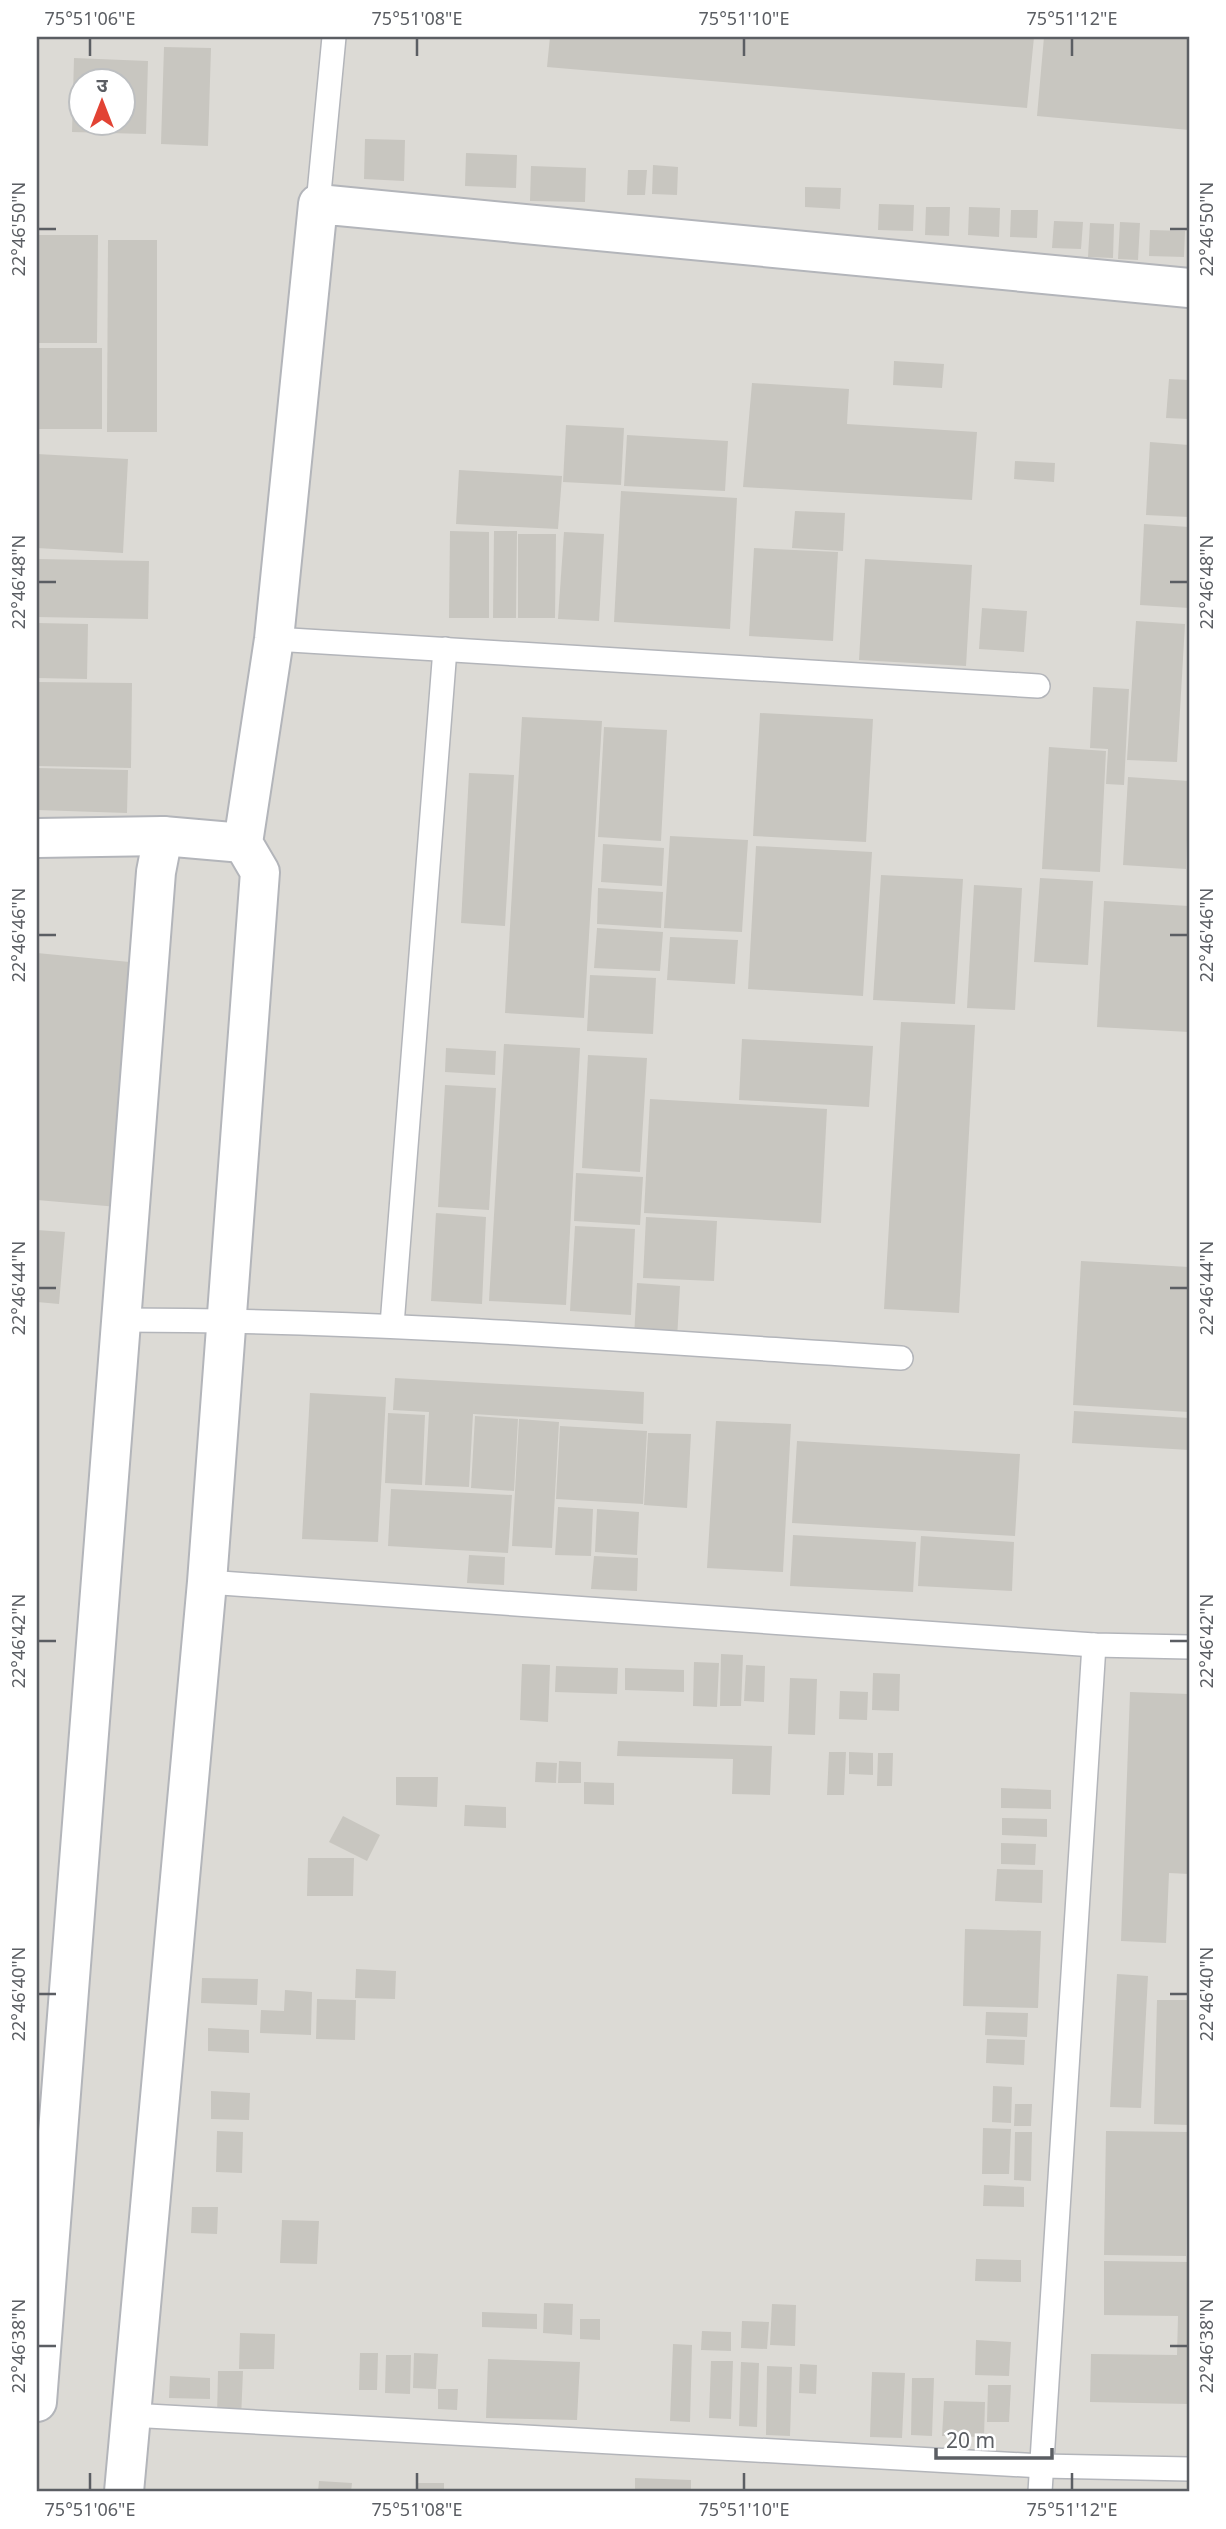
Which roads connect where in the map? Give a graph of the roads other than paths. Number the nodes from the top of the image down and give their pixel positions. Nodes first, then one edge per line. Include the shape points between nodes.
1 (334, 37) edge
2 (318, 204) junction
3 (1189, 288) edge
4 (274, 639) junction
5 (445, 649) junction
6 (1038, 686) dead end
7 (163, 835) junction
8 (37, 838) edge
9 (243, 843) junction
10 (121, 1320) junction
11 (227, 1320) junction
12 (392, 1325) junction
13 (901, 1358) dead end
14 (207, 1582) junction
15 (1094, 1645) junction
16 (1189, 1647) edge
17 (37, 2402) edge
18 (130, 2415) junction
19 (1042, 2466) junction
20 (1189, 2469) edge
21 (124, 2492) edge
22 (1040, 2492) edge

1 - 2 lane
2 - 3 street
2 - 4 street
4 - 5 lane
4 - 9 street
5 - 6 lane
5 - 12 lane
7 - 8 street
7 - 9 street
7 - 10 street via 156,872
9 - 11 street via 260,872
10 - 11 lane
10 - 17 street
11 - 12 lane
11 - 14 street
12 - 13 lane
14 - 15 lane
14 - 18 street
15 - 16 lane
15 - 19 lane
18 - 19 lane
18 - 21 street
19 - 20 lane
19 - 22 lane

